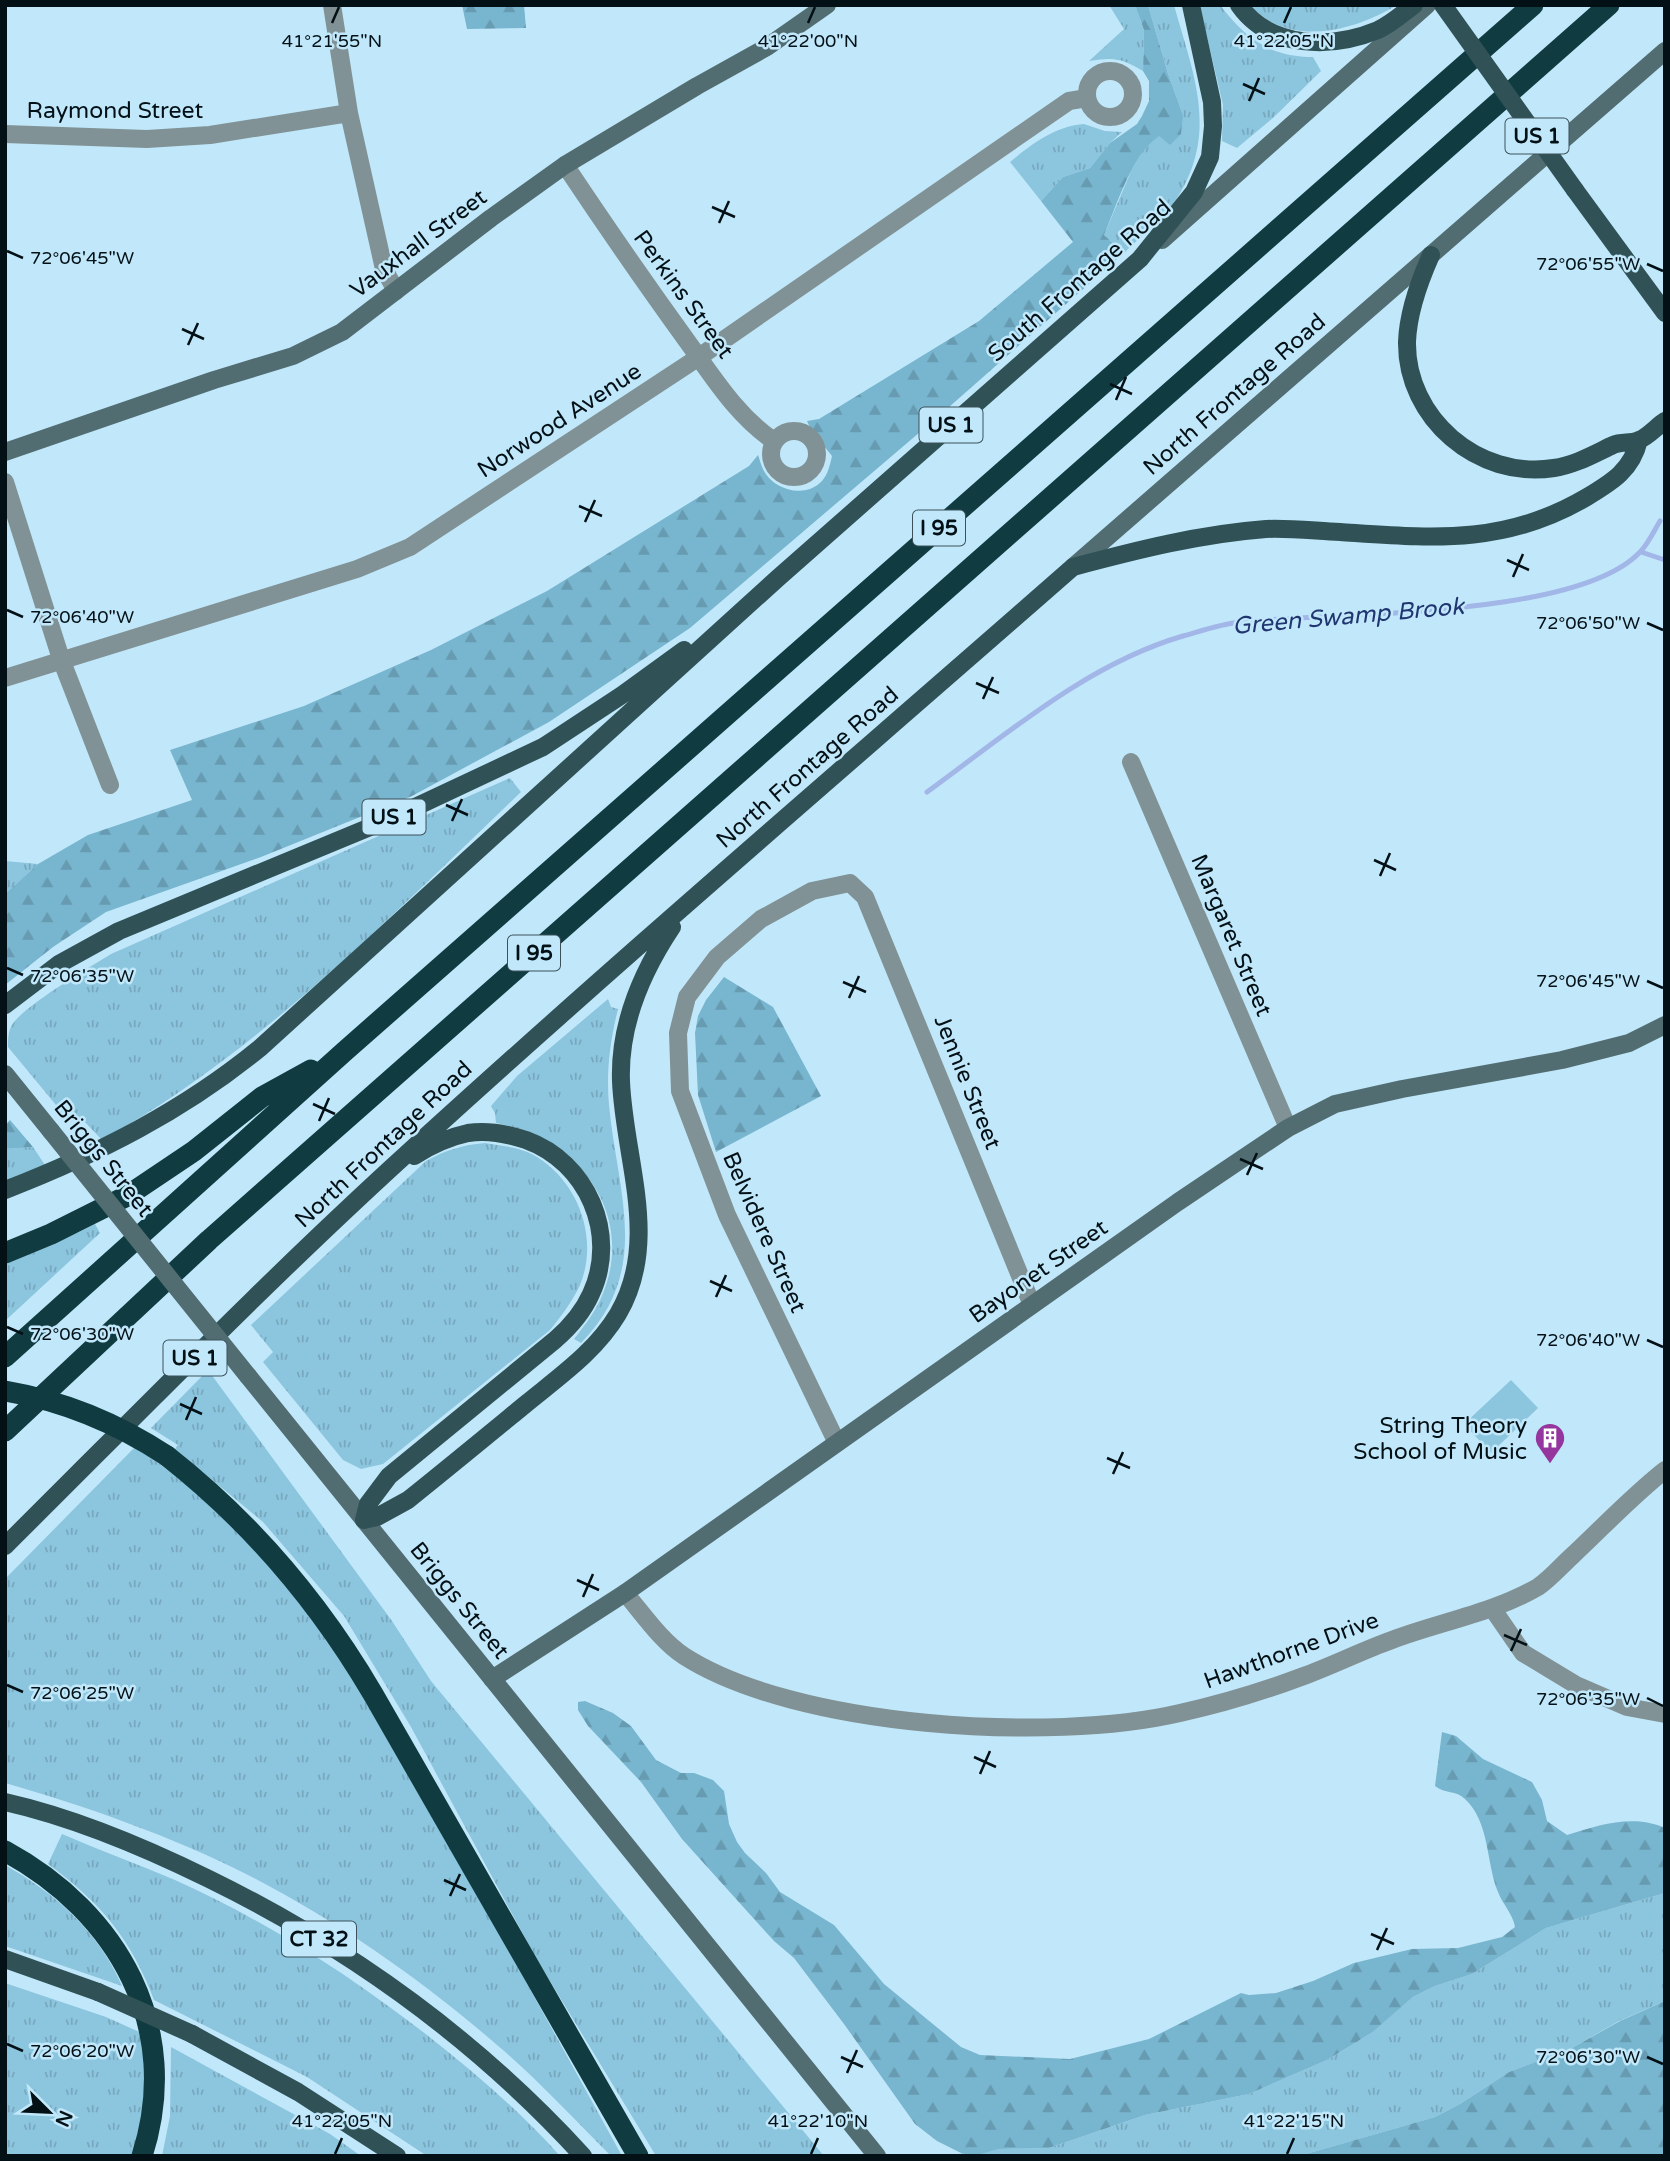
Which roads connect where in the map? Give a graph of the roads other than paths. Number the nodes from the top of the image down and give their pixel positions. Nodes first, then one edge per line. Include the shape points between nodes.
1 (332, 5) edge
2 (827, 5) edge
3 (1191, 5) edge
4 (1239, 5) edge
5 (1414, 5) edge
6 (1427, 5) edge
7 (1443, 5) edge
8 (1533, 5) edge
9 (1609, 5) edge
10 (1665, 51) edge
11 (1087, 98) dead end
12 (349, 113) junction
13 (5, 134) edge
14 (565, 165) junction
15 (1431, 255) junction
16 (1140, 259) junction
17 (396, 291) junction
18 (1665, 313) edge
19 (699, 357) junction
20 (1665, 421) edge
21 (1639, 440) junction
22 (774, 441) dead end
23 (5, 452) edge
24 (5, 482) edge
25 (1073, 567) junction
26 (763, 592) junction
27 (61, 659) junction
28 (5, 678) edge
29 (1131, 762) dead end
30 (110, 785) dead end
31 (850, 883) joint
32 (691, 902) junction
33 (5, 1004) edge
34 (1665, 1025) edge
35 (345, 1051) junction
36 (5, 1074) edge
37 (1288, 1128) junction
38 (387, 1172) junction
39 (5, 1190) edge
40 (5, 1252) edge
41 (1032, 1305) junction
42 (5, 1357) edge
43 (5, 1391) edge
44 (5, 1431) edge
45 (837, 1443) junction
46 (1665, 1469) edge
47 (364, 1520) junction
48 (5, 1546) edge
49 (625, 1593) junction
50 (1492, 1608) junction
51 (492, 1679) junction
52 (1665, 1714) edge
53 (5, 1802) edge
54 (5, 1851) edge
55 (5, 1959) edge
56 (142, 2156) edge
57 (397, 2156) edge
58 (583, 2156) edge
59 (638, 2156) edge
60 (877, 2156) edge

1 - 12 street
2 - 14 main road, Vauxhall Street via 767,47
3 - 16 main road, US 1 via 1212,102 1210,157 1194,192
4 - 5 main road via 1269,31 1306,42 1361,36
6 - 16 main road, South Frontage Road
7 - 18 main road, US 1, bridge
8 - 35 highway, I 95
9 - 44 highway, I 95 via 209,1240
10 - 15 main road, North Frontage Road
11 - 19 street, Norwood Avenue via 1069,101
12 - 13 street, Raymond Street via 210,135
12 - 17 street via 384,270
14 - 17 main road, Vauxhall Street
14 - 19 street, Perkins Street
15 - 21 main road via 1410,316 1408,352 1419,397 1446,434 1482,458 1532,469 1562,466 1618,443
15 - 25 main road, North Frontage Road
16 - 26 main road, South Frontage Road / US 1
17 - 23 main road, Vauxhall Street via 342,332 293,356
19 - 22 street, Perkins Street via 732,402
19 - 27 street, Norwood Avenue via 410,547 357,569
20 - 21 main road, US 1
21 - 25 main road, US 1 via 1627,469 1601,489 1552,516 1500,531 1452,538 1298,530 1231,532
24 - 27 street
25 - 32 main road, North Frontage Road / US 1
26 - 33 main road, US 1 via 543,747 392,818 119,931 59,964
26 - 39 main road via 242,1062 131,1135
27 - 28 street, Norwood Avenue
27 - 30 street
29 - 37 street, Margaret Street
31 - 41 street, Jennie Street via 865,897
31 - 45 street, Belvidere Street via 812,891 761,919 718,957 687,997 678,1032 680,1091 727,1214
32 - 38 main road, North Frontage Road / US 1
32 - 47 main road via 651,962 635,997 622,1054 640,1242 619,1312 575,1364 408,1500
34 - 37 main road, Bayonet Street via 1629,1043 1562,1060 1335,1104
35 - 40 highway via 262,1097 127,1196
35 - 42 highway, I 95
36 - 47 main road, Briggs Street, bridge
37 - 41 main road, Bayonet Street
38 - 47 main road via 423,1150 468,1133 491,1132 530,1141 564,1162 584,1186 599,1225 600,1264 591,1294 573,1322 389,1476 368,1504
38 - 48 main road, North Frontage Road / US 1
41 - 45 main road, Bayonet Street
43 - 59 highway, bridge via 65,1405 106,1421 167,1456 226,1507 288,1571 334,1631 373,1694
45 - 49 main road, Bayonet Street
46 - 50 street, Hawthorne Drive via 1540,1585
47 - 51 main road, Briggs Street
49 - 50 street, Hawthorne Drive via 684,1656 767,1692 888,1718 1013,1729 1176,1714 1248,1696
49 - 51 main road, Bayonet Street
50 - 52 street via 1524,1653 1566,1679 1627,1706
51 - 60 main road, Briggs Street
53 - 58 main road, CT 32 via 172,1860 345,1954 467,2044
54 - 56 highway via 77,1901 103,1932 141,1999 153,2040 156,2080
55 - 57 main road, bridge via 98,1992 192,2034 298,2092

